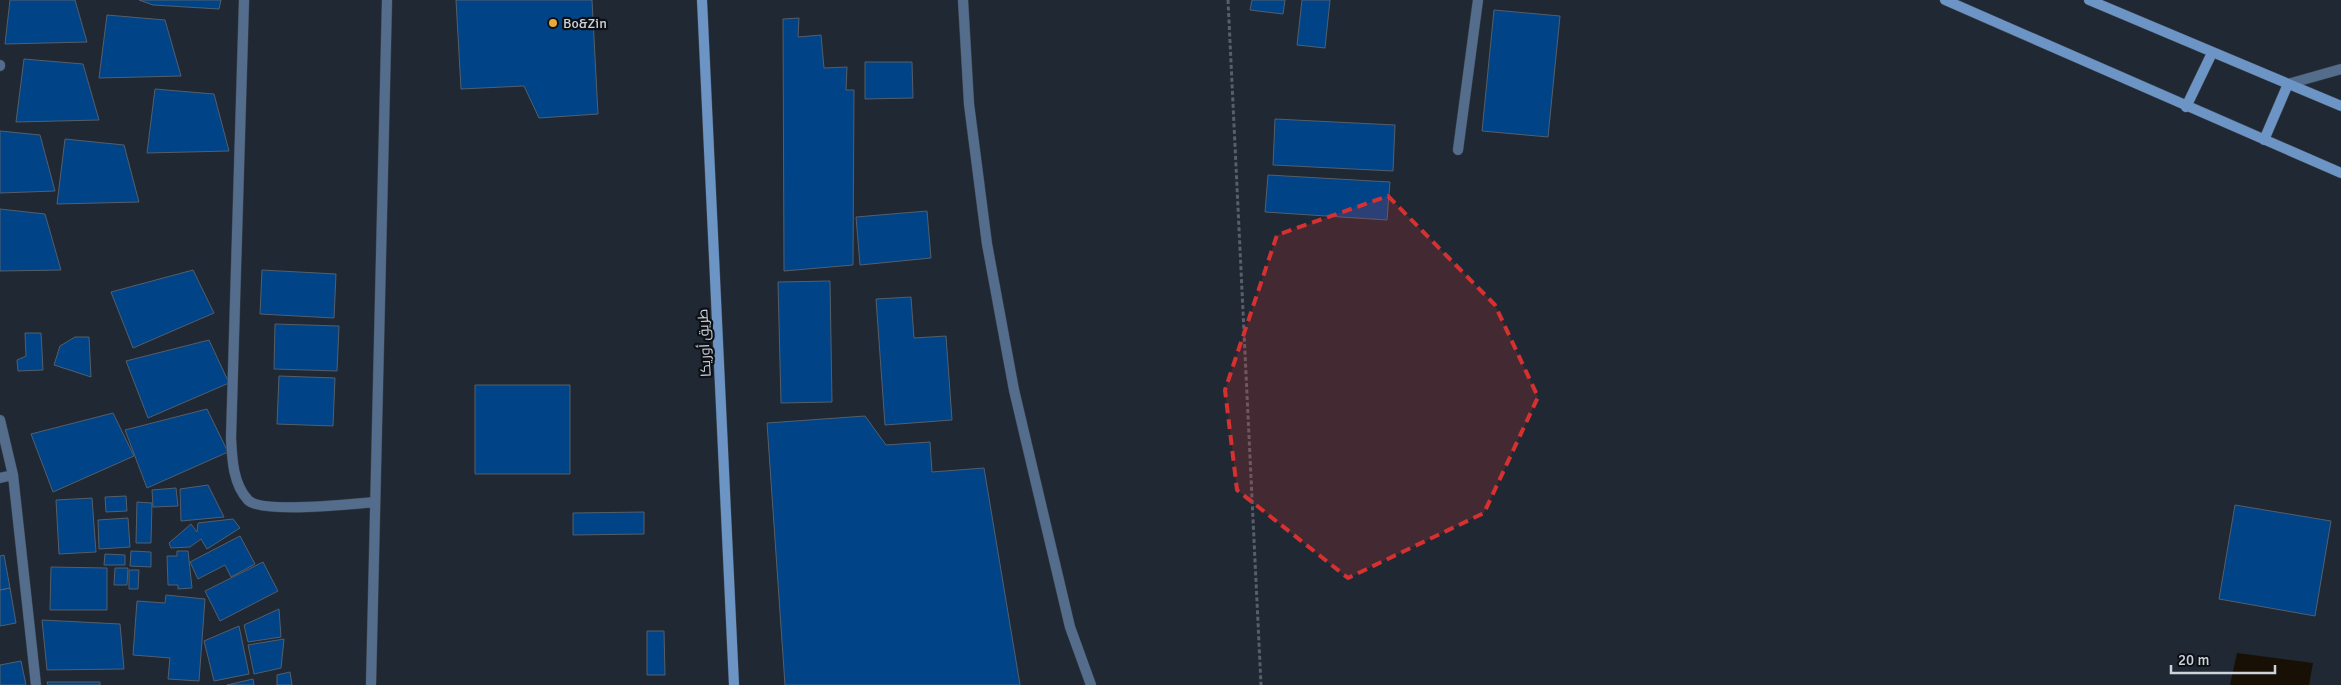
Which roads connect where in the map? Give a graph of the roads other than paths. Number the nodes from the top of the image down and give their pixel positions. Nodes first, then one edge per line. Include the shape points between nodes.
1 (244, 0) edge
2 (387, 0) edge
3 (702, 0) edge
4 (963, 0) edge
5 (1478, 0) edge
6 (1945, 0) edge
7 (2089, 0) edge
8 (2212, 53) junction
9 (2341, 69) edge
10 (2288, 84) junction
11 (2341, 106) edge
12 (2186, 107) junction
13 (2264, 140) junction
14 (1458, 150) dead end
15 (2341, 173) edge
16 (0, 420) edge
17 (13, 475) junction
18 (0, 478) edge
19 (375, 502) junction
20 (36, 685) edge
21 (371, 685) edge
22 (734, 685) edge
23 (1091, 685) edge

1 - 19 street via 231,438 238,486 254,505 282,508
2 - 19 street
3 - 22 street, طريق أوريكا
4 - 23 street via 969,104 987,244 1014,390 1070,627
5 - 14 street
6 - 12 street
7 - 8 street
8 - 10 street
8 - 12 street
9 - 10 street
10 - 11 street
10 - 13 street
12 - 13 street
13 - 15 street
16 - 17 street
17 - 18 street
17 - 20 street
19 - 21 street

